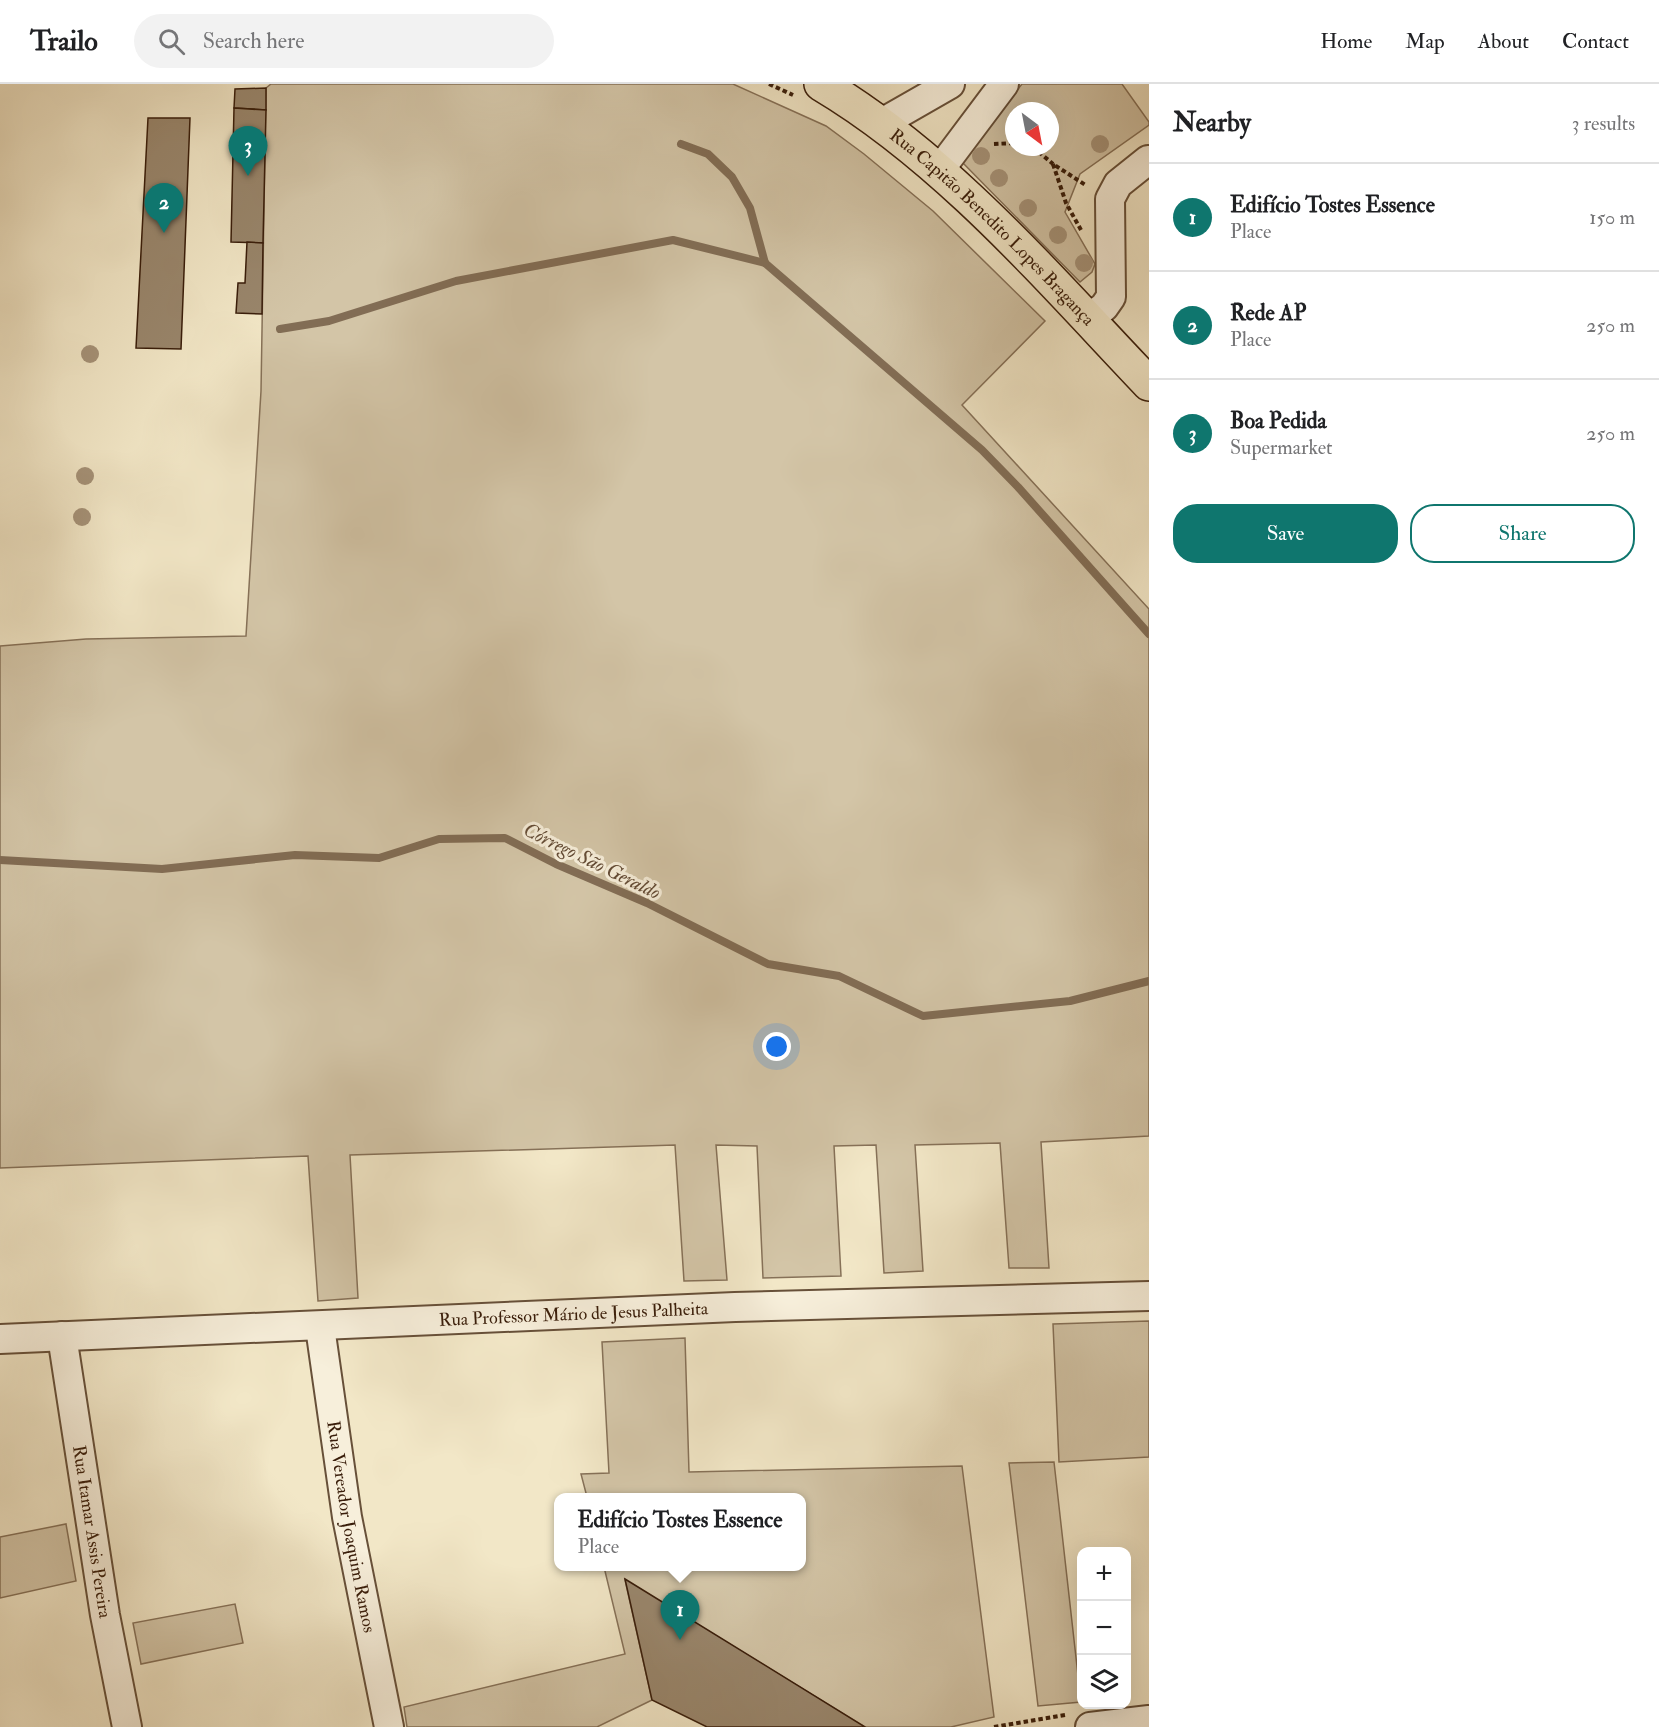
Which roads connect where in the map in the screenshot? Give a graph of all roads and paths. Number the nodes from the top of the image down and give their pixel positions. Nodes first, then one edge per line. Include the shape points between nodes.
1 (950, 84) edge
2 (1004, 84) edge
3 (836, 88) edge
4 (882, 123) junction
5 (1044, 156) edge
6 (1148, 160) edge
7 (1053, 164) junction
8 (938, 172) junction
9 (1087, 187) dead end
10 (1113, 272) junction
11 (1087, 319) junction
12 (1149, 384) edge
13 (1149, 1296) edge
14 (320, 1327) junction
15 (62, 1336) junction
16 (0, 1339) edge
17 (1149, 1720) edge
18 (126, 1727) edge
19 (389, 1727) edge
20 (1090, 1727) edge

1 - 4 street
2 - 8 street
3 - 4 main road, Rua Capitão Benedito Lopes Bragança
4 - 8 main road, Rua Capitão Benedito Lopes Bragança
5 - 7 path
6 - 10 street via 1118,184 1110,199
7 - 9 path
7 - 10 path via 1075,221
8 - 11 main road, Rua Capitão Benedito Lopes Bragança
10 - 11 street via 1111,297
11 - 12 main road, Rua Capitão Benedito Lopes Bragança
13 - 14 street, Rua Professor Mário de Jesus Palheita via 735,1307
14 - 15 street, Rua Professor Mário de Jesus Palheita
14 - 19 street, Rua Vereador Joaquim Ramos via 347,1517
15 - 16 street, Rua Professor Mário de Jesus Palheita
15 - 18 street, Rua Itamar Assis Pereira
17 - 20 street

